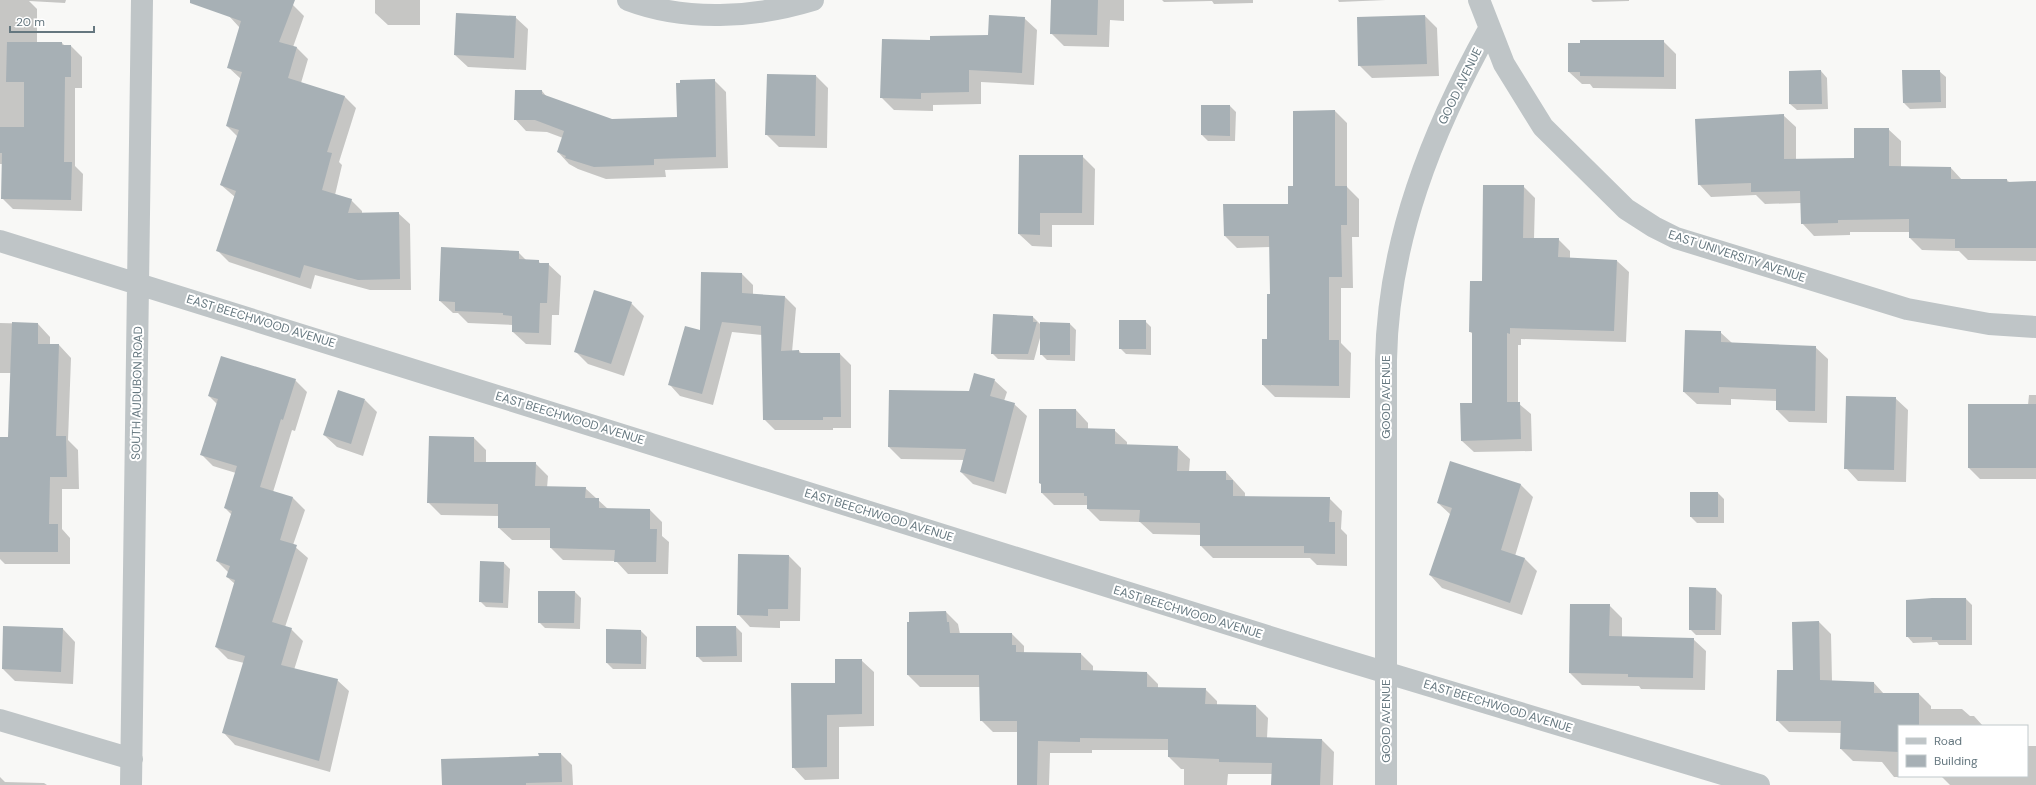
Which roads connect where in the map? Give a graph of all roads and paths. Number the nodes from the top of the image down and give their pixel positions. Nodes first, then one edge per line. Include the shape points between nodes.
1 (142, 0) edge
2 (628, 0) edge
3 (813, 0) edge
4 (1479, 0) edge
5 (1489, 29) junction
6 (0, 241) edge
7 (138, 283) junction
8 (2036, 327) edge
9 (1387, 672) junction
10 (0, 720) edge
11 (132, 759) junction
12 (131, 785) edge
13 (1386, 785) edge
14 (1759, 785) edge

1 - 7 street, SOUTH AUDUBON ROAD
2 - 3 street via 664,11 742,15 768,12
4 - 5 street, EAST UNIVERSITY AVENUE
5 - 8 street, EAST UNIVERSITY AVENUE via 1504,64 1543,128 1626,209 1661,231 1676,238 1907,309 1988,324
5 - 9 street, GOOD AVENUE via 1452,100 1422,172 1402,237 1390,291 1386,360
6 - 7 street, EAST BEECHWOOD AVENUE
7 - 9 street, EAST BEECHWOOD AVENUE
7 - 11 street, SOUTH AUDUBON ROAD
9 - 13 street, GOOD AVENUE
9 - 14 street, EAST BEECHWOOD AVENUE
10 - 11 street
11 - 12 street, SOUTH AUDUBON ROAD

